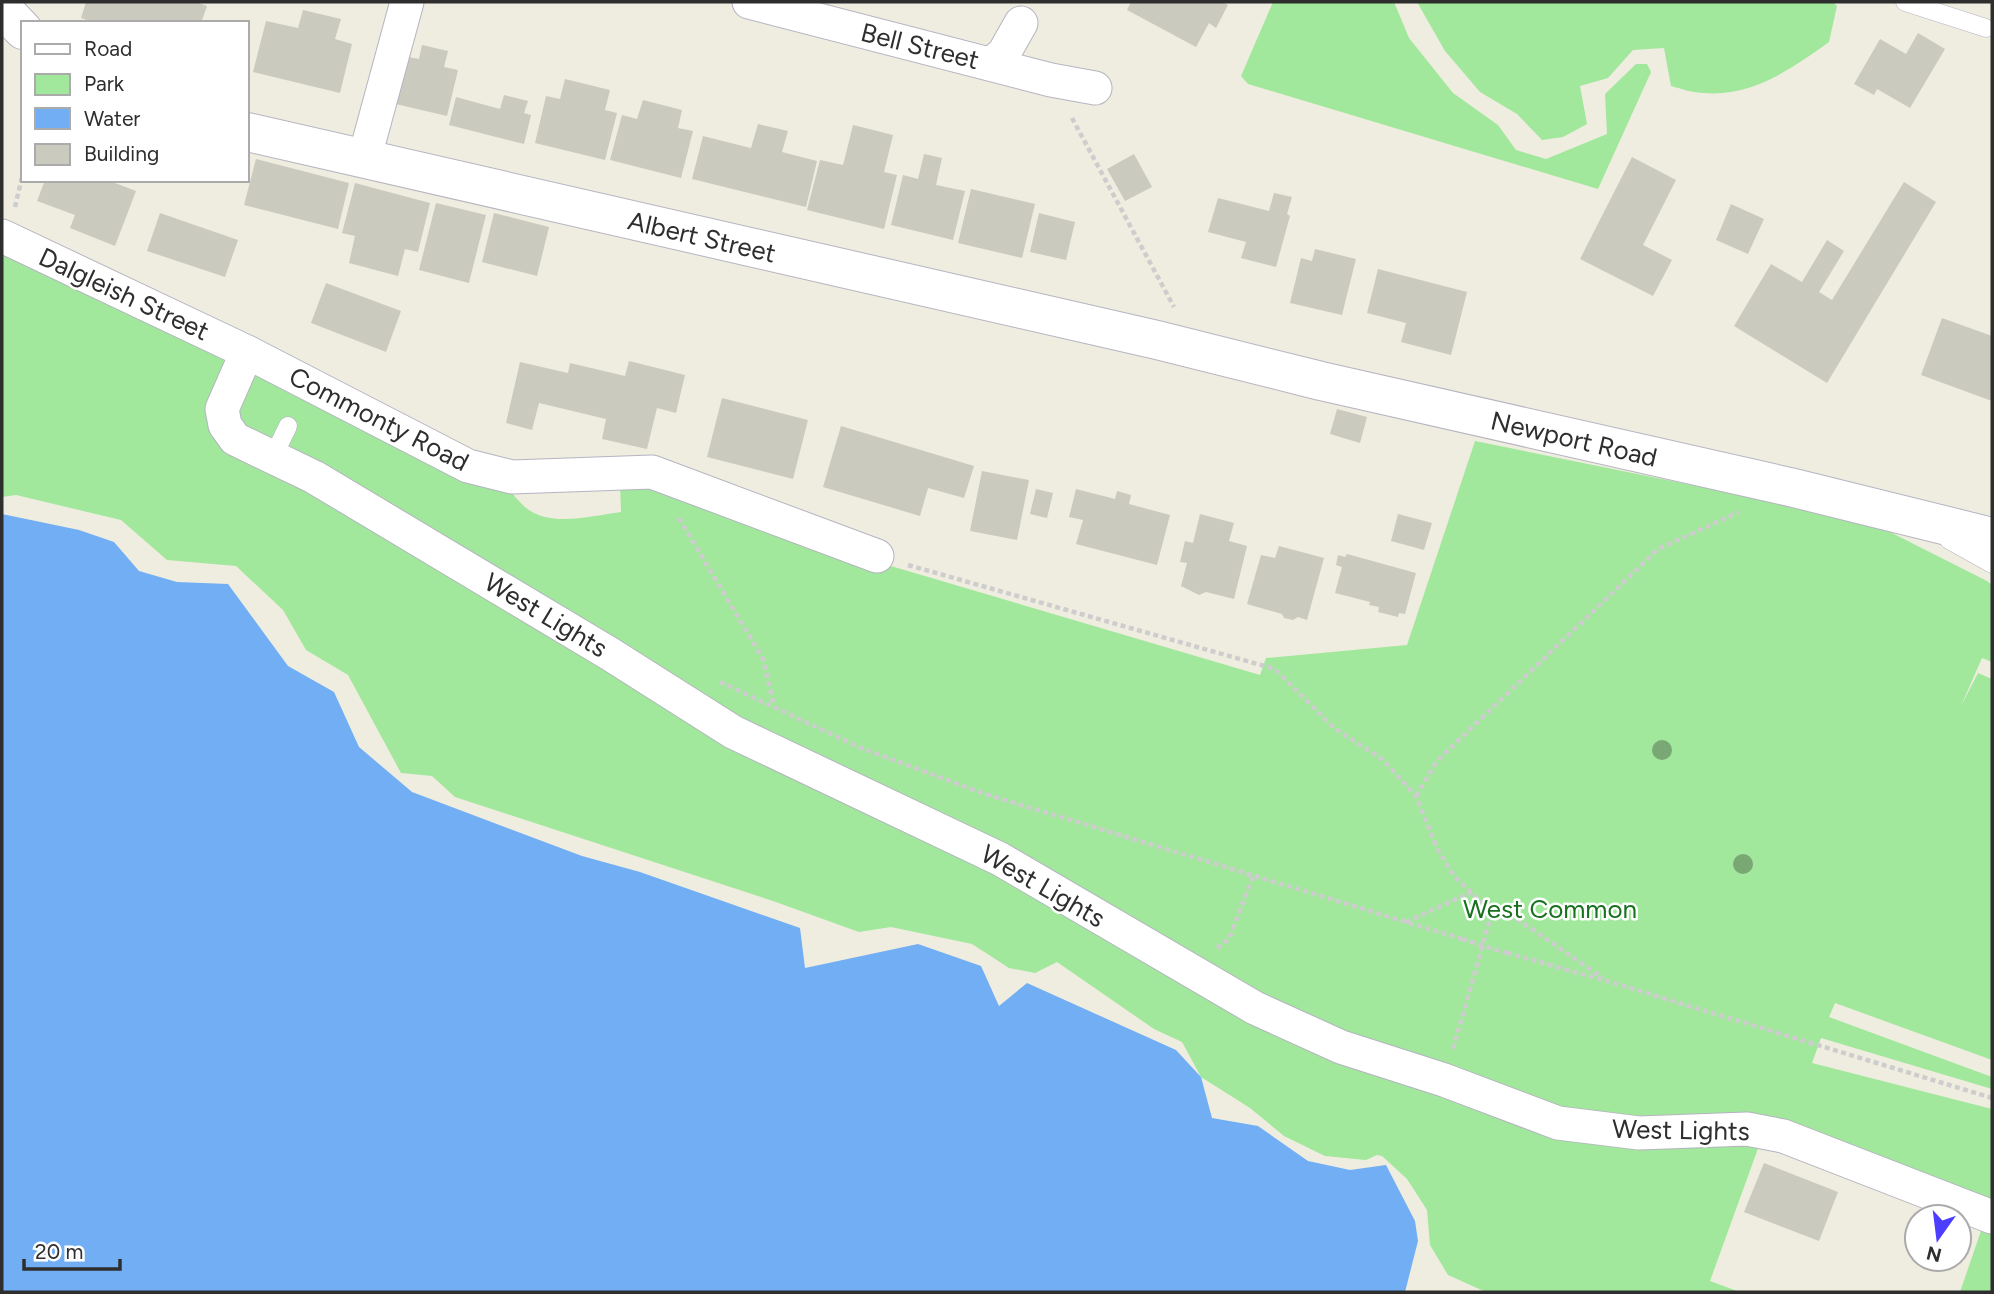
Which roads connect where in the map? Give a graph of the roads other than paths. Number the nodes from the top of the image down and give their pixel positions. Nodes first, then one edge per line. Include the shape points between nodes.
1 (407, 2) edge
2 (749, 2) edge
3 (1905, 2) edge
4 (2, 8) edge
5 (1021, 23) dead end
6 (21, 28) edge
7 (1986, 28) dead end
8 (991, 64) junction
9 (1095, 88) dead end
10 (248, 132) edge
11 (364, 160) junction
12 (2, 236) edge
13 (1157, 340) joint
14 (244, 359) junction
15 (288, 426) dead end
16 (273, 457) junction
17 (1906, 516) junction
18 (1992, 537) edge
19 (877, 556) road end
20 (1992, 564) edge
21 (1992, 1217) edge

1 - 11 street
2 - 8 street, Bell Street
3 - 7 lane
4 - 6 main road
5 - 8 street via 1004,53
8 - 9 street, Bell Street
10 - 11 main road, Albert Street
11 - 13 main road, Albert Street
12 - 14 street, Dalgleish Street
13 - 17 main road, Newport Road
14 - 16 street, West Lights via 222,409 225,425 235,439
14 - 19 street, Commonty Road via 468,466 512,477 652,472
15 - 16 lane
16 - 21 street, West Lights via 587,639 733,732 1000,859 1255,1008 1341,1047 1558,1123 1639,1133 1748,1129 1783,1136
17 - 18 main road, Newport Road
17 - 20 lane

